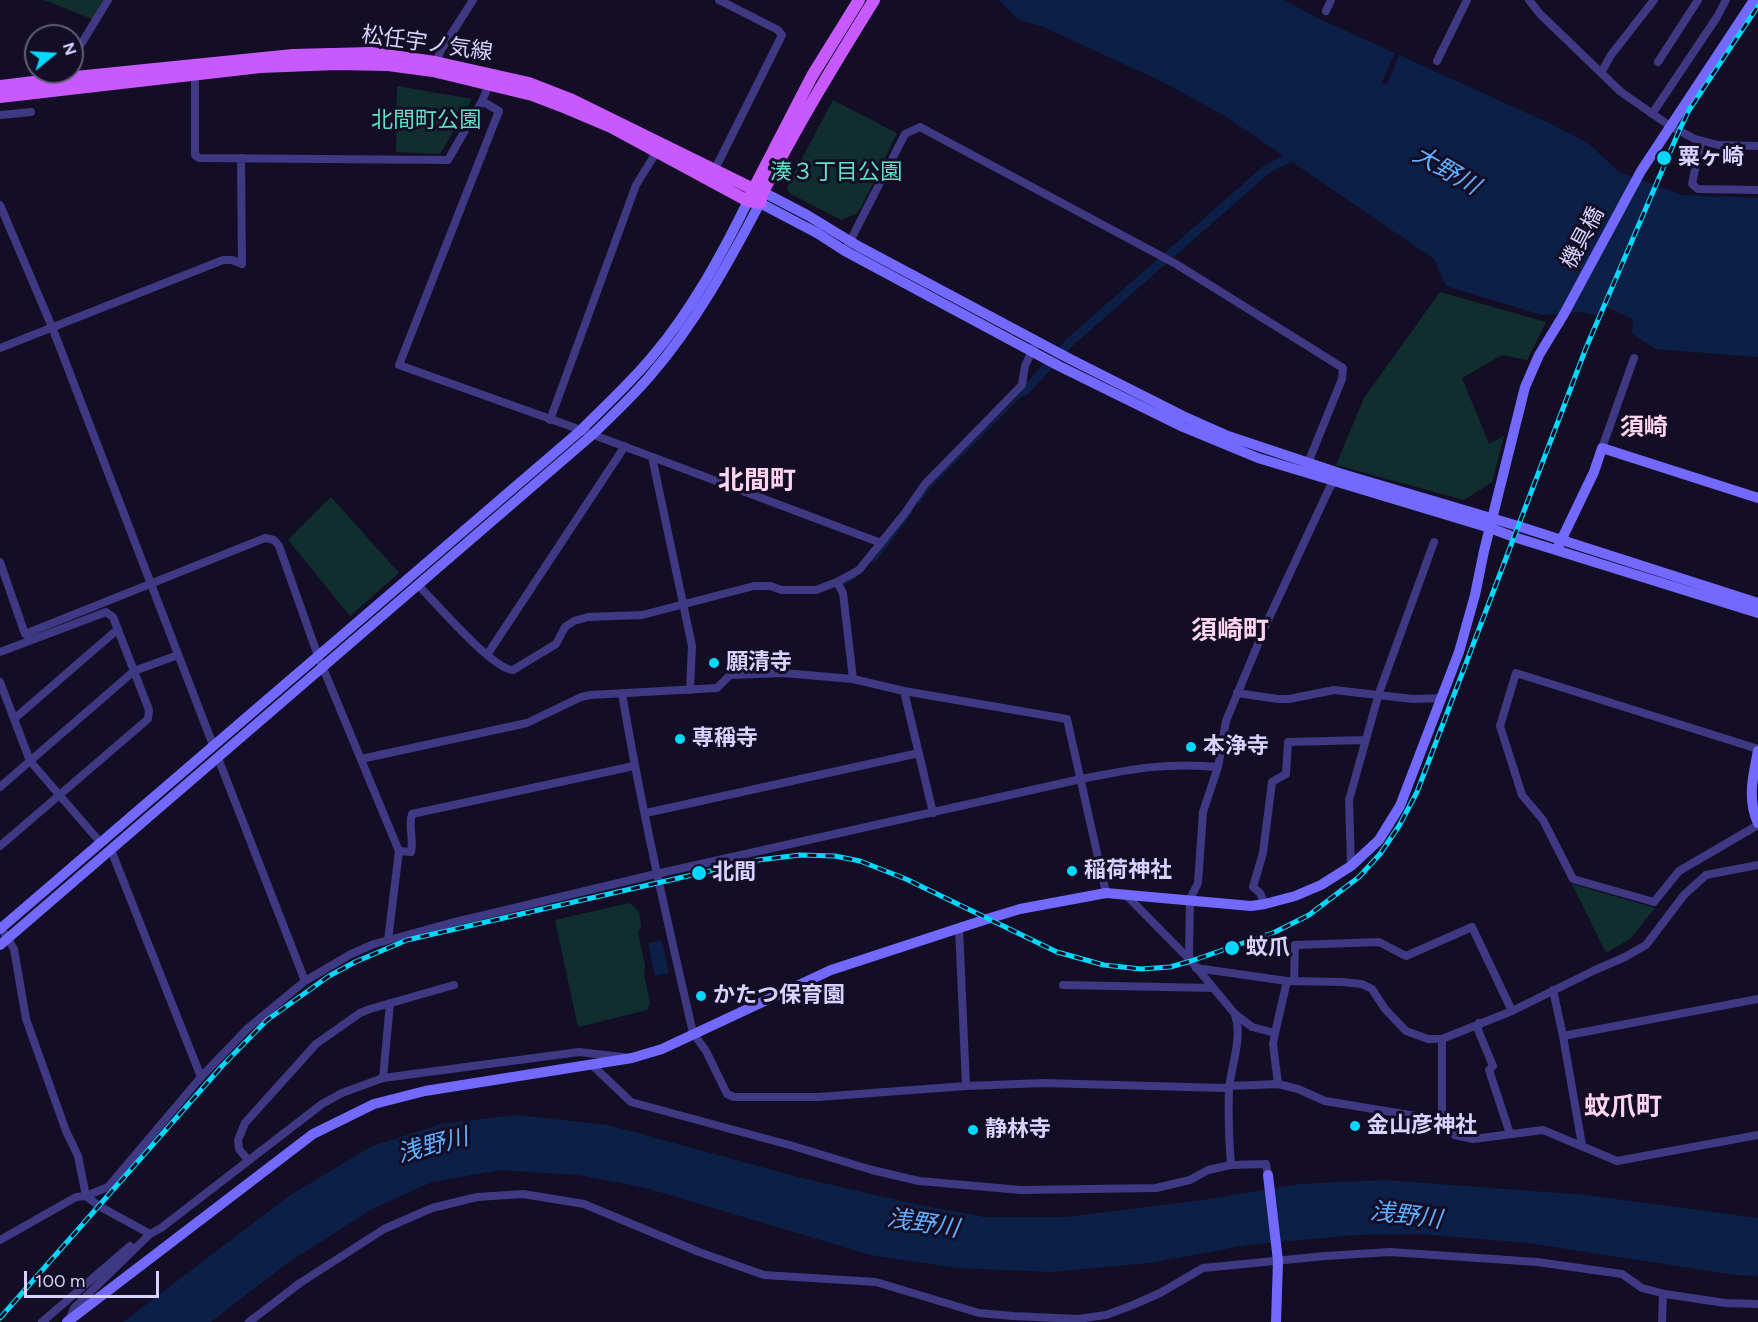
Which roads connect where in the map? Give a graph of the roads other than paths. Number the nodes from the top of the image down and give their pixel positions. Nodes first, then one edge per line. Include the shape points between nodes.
1 (108, 0) edge
2 (473, 0) edge
3 (719, 0) edge
4 (859, 0) edge
5 (874, 0) edge
6 (1331, 0) edge
7 (1467, 0) edge
8 (1530, 0) edge
9 (1654, 0) edge
10 (1698, 0) edge
11 (1726, 0) edge
12 (1754, 0) edge
13 (1326, 11) dead end
14 (84, 39) edge
15 (831, 56) junction
16 (1437, 61) dead end
17 (1658, 62) dead end
18 (434, 66) junction
19 (195, 69) junction
20 (1601, 74) junction
21 (84, 78) edge
22 (492, 79) junction
23 (24, 83) edge
24 (48, 84) edge
25 (0, 86) edge
26 (0, 97) edge
27 (482, 101) junction
28 (31, 112) dead end
29 (1652, 114) junction
30 (0, 115) edge
31 (1670, 126) junction
32 (1701, 141) junction
33 (1758, 146) edge
34 (659, 148) junction
35 (241, 158) junction
36 (712, 174) junction
37 (1758, 190) edge
38 (756, 196) junction
39 (0, 205) edge
40 (848, 246) junction
41 (52, 327) junction
42 (0, 348) edge
43 (1037, 349) junction
44 (1634, 358) dead end
45 (550, 420) junction
46 (580, 431) junction
47 (592, 435) junction
48 (625, 446) junction
49 (1602, 448) junction
50 (652, 457) junction
51 (1308, 463) junction
52 (1337, 477) junction
53 (1758, 498) edge
54 (1491, 523) junction
55 (1434, 542) dead end
56 (881, 543) junction
57 (1558, 546) junction
58 (0, 562) edge
59 (837, 582) junction
60 (151, 585) junction
61 (418, 585) junction
62 (1758, 603) edge
63 (685, 606) junction
64 (1758, 613) edge
65 (118, 629) junction
66 (0, 652) edge
67 (178, 655) junction
68 (487, 655) junction
69 (318, 656) junction
70 (323, 667) junction
71 (134, 671) junction
72 (853, 679) junction
73 (0, 682) edge
74 (690, 690) junction
75 (904, 691) junction
76 (622, 693) junction
77 (1237, 693) junction
78 (1378, 696) junction
79 (1442, 698) junction
80 (14, 719) junction
81 (1366, 740) junction
82 (213, 745) junction
83 (1758, 750) edge
84 (919, 753) junction
85 (218, 758) junction
86 (361, 759) junction
87 (30, 761) junction
88 (634, 766) junction
89 (1218, 767) junction
90 (1081, 779) junction
91 (0, 787) edge
92 (60, 796) junction
93 (646, 813) junction
94 (933, 813) junction
95 (1758, 824) edge
96 (100, 842) junction
97 (0, 846) edge
98 (111, 850) junction
99 (399, 851) junction
100 (1758, 865) edge
101 (1351, 866) junction
102 (656, 874) junction
103 (1106, 893) junction
104 (1125, 894) junction
105 (1190, 899) junction
106 (1265, 904) junction
107 (958, 928) junction
108 (2, 933) edge
109 (388, 940) junction
110 (1194, 965) junction
111 (305, 981) junction
112 (1290, 981) junction
113 (454, 985) dead end
114 (1063, 985) dead end
115 (1213, 988) junction
116 (1553, 990) junction
117 (1758, 999) edge
118 (390, 1003) junction
119 (1512, 1011) junction
120 (1235, 1014) junction
121 (1479, 1023) junction
122 (693, 1033) junction
123 (1275, 1033) junction
124 (1563, 1036) junction
125 (1442, 1039) junction
126 (632, 1058) junction
127 (591, 1064) junction
128 (201, 1077) junction
129 (383, 1078) junction
130 (1278, 1084) junction
131 (966, 1086) junction
132 (1230, 1086) junction
133 (1442, 1124) junction
134 (1509, 1134) junction
135 (1758, 1135) edge
136 (1582, 1145) junction
137 (248, 1160) junction
138 (1231, 1165) junction
139 (1268, 1175) joint
140 (86, 1196) junction
141 (148, 1233) junction
142 (0, 1240) edge
143 (1278, 1258) junction
144 (1663, 1294) junction
145 (1758, 1304) edge
146 (68, 1321) edge
147 (42, 1322) edge
148 (249, 1322) edge
149 (1276, 1322) edge
150 (1662, 1322) edge

1 - 14 street
2 - 18 street
3 - 36 street via 782,35
4 - 15 main road
5 - 15 main road
6 - 13 street
7 - 16 street
8 - 20 street
9 - 20 street
10 - 17 street
11 - 29 street
12 - 31 street, 機具橋
15 - 38 main road
18 - 19 main road, 松任宇ノ気線 via 361,53 293,54
18 - 22 main road, 松任宇ノ気線
19 - 21 main road, 松任宇ノ気線
19 - 35 street via 195,155
20 - 29 street
22 - 27 street
22 - 34 main road, 松任宇ノ気線 via 530,83 570,99
23 - 25 main road, 松任宇ノ気線
24 - 26 main road, 松任宇ノ気線
27 - 35 street via 448,160
27 - 45 street via 500,111 399,365
28 - 30 street
29 - 31 street
31 - 32 street
31 - 54 street, 機具橋 via 1539,355 1525,387
32 - 33 street
32 - 37 street via 1692,184 1698,189
34 - 36 main road, 松任宇ノ気線
34 - 45 street via 636,184
35 - 41 street via 242,264 223,260
36 - 38 main road, 松任宇ノ気線
38 - 40 street via 807,215
38 - 46 street via 678,322 636,374
38 - 47 street via 729,262 705,302 628,401
39 - 41 street
40 - 43 street
40 - 51 street via 905,134 920,127 1157,253 1343,368
41 - 42 street
41 - 60 street
43 - 51 street via 1052,349 1219,432
43 - 52 street via 1059,366 1183,428 1258,458
43 - 56 street via 1025,366 1022,385 925,484
44 - 49 street
45 - 46 street
46 - 47 street
46 - 69 street
47 - 48 street
47 - 61 street
48 - 50 street
48 - 68 street
49 - 53 street
49 - 57 street
50 - 56 street
50 - 63 street
51 - 52 street
52 - 54 street
52 - 77 street
54 - 57 street
54 - 79 street, 機具橋 via 1475,595
55 - 78 street
56 - 59 street via 858,570
57 - 62 street
57 - 64 street
58 - 60 street via 26,634
59 - 63 street via 816,590 754,586
59 - 72 street via 843,593
60 - 67 street
60 - 69 street via 265,538 274,540
61 - 68 street
61 - 70 street
63 - 68 street via 642,615 574,621 565,627 556,644 513,670 505,670
63 - 74 street via 692,646
65 - 66 street via 106,612
65 - 71 street
65 - 80 street
67 - 71 street
67 - 82 street
69 - 70 street
69 - 82 street
70 - 85 street
70 - 86 street
71 - 87 street
71 - 92 street via 149,710 148,718
72 - 74 street via 783,673 730,675 717,688
72 - 75 street
73 - 80 street
74 - 76 street
75 - 84 street
75 - 90 street via 1067,719
76 - 86 street via 581,697 527,723
76 - 88 street
77 - 78 street via 1278,699 1334,690
77 - 89 street via 1226,721
78 - 79 street
78 - 81 street
79 - 101 street, 機具橋 via 1400,806 1380,840
80 - 87 street
81 - 101 street via 1349,800
81 - 106 street via 1288,742 1286,774 1272,782 1263,853 1253,888
82 - 96 street
83 - 95 street via 1752,793 1752,812
83 - 95 street via 1516,673 1500,726 1522,795 1543,820 1573,879 1654,903 1679,871
84 - 93 street
84 - 94 street
85 - 98 street
85 - 111 street
86 - 99 street
87 - 91 street
87 - 92 street
88 - 93 street
88 - 99 street via 412,814 411,852
89 - 90 street via 1138,767
89 - 105 street via 1203,812 1198,884
90 - 94 street
90 - 103 street
92 - 96 street
92 - 97 street
93 - 102 street
94 - 102 street
96 - 108 street
98 - 108 street
98 - 128 street
99 - 109 street
100 - 116 street via 1706,875 1684,895 1646,945
101 - 106 street, 機具橋 via 1321,885
102 - 109 street
102 - 122 street
103 - 104 street, 機具橋
103 - 107 street, 機具橋 via 1020,909
104 - 105 street, 機具橋
104 - 110 street
105 - 106 street, 機具橋
105 - 110 street via 1189,956
107 - 122 street, 機具橋 via 831,970
107 - 131 street
108 - 140 street via 14,949 26,1019 78,1156
109 - 111 street via 351,954
110 - 112 street
110 - 115 street
111 - 128 street via 248,1028
112 - 119 street via 1295,945 1379,942 1406,956 1472,927
112 - 123 street
112 - 125 street via 1362,984 1372,989 1384,1009 1406,1031 1428,1039
113 - 118 street
114 - 115 street
115 - 120 street
116 - 119 street
116 - 124 street
117 - 124 street
118 - 129 street
118 - 137 street via 360,1013 316,1044 245,1123 238,1140 239,1149
119 - 121 street
120 - 123 street via 1252,1027
120 - 132 street via 1239,1025
121 - 125 street
121 - 134 street
122 - 126 street, 機具橋
122 - 131 street via 727,1094 735,1097 818,1097
123 - 130 street
124 - 136 street
125 - 133 street
126 - 127 street, 機具橋
126 - 129 street via 579,1052
127 - 138 street via 632,1102 918,1181 1021,1190 1156,1188
127 - 146 street, 機具橋 via 425,1091 374,1104 313,1134
128 - 140 street via 108,1187
129 - 137 street via 322,1104
130 - 132 street
130 - 133 street via 1325,1101 1434,1119
131 - 132 street
132 - 138 street
133 - 134 street via 1455,1135 1473,1138
134 - 136 street via 1543,1130
135 - 136 street via 1617,1161
137 - 141 street via 161,1228
138 - 139 street via 1266,1164
139 - 143 street
140 - 141 street
140 - 142 street via 56,1207
141 - 146 street via 74,1308
141 - 147 street
143 - 144 street via 1390,1252 1537,1262 1622,1274 1642,1288
143 - 148 street via 1203,1268 1160,1293 1106,1315 1078,1319 1012,1316 979,1313 876,1282 764,1275 584,1204 523,1194 477,1197 432,1208 384,1229 300,1283
143 - 149 street
144 - 145 street
144 - 150 street

